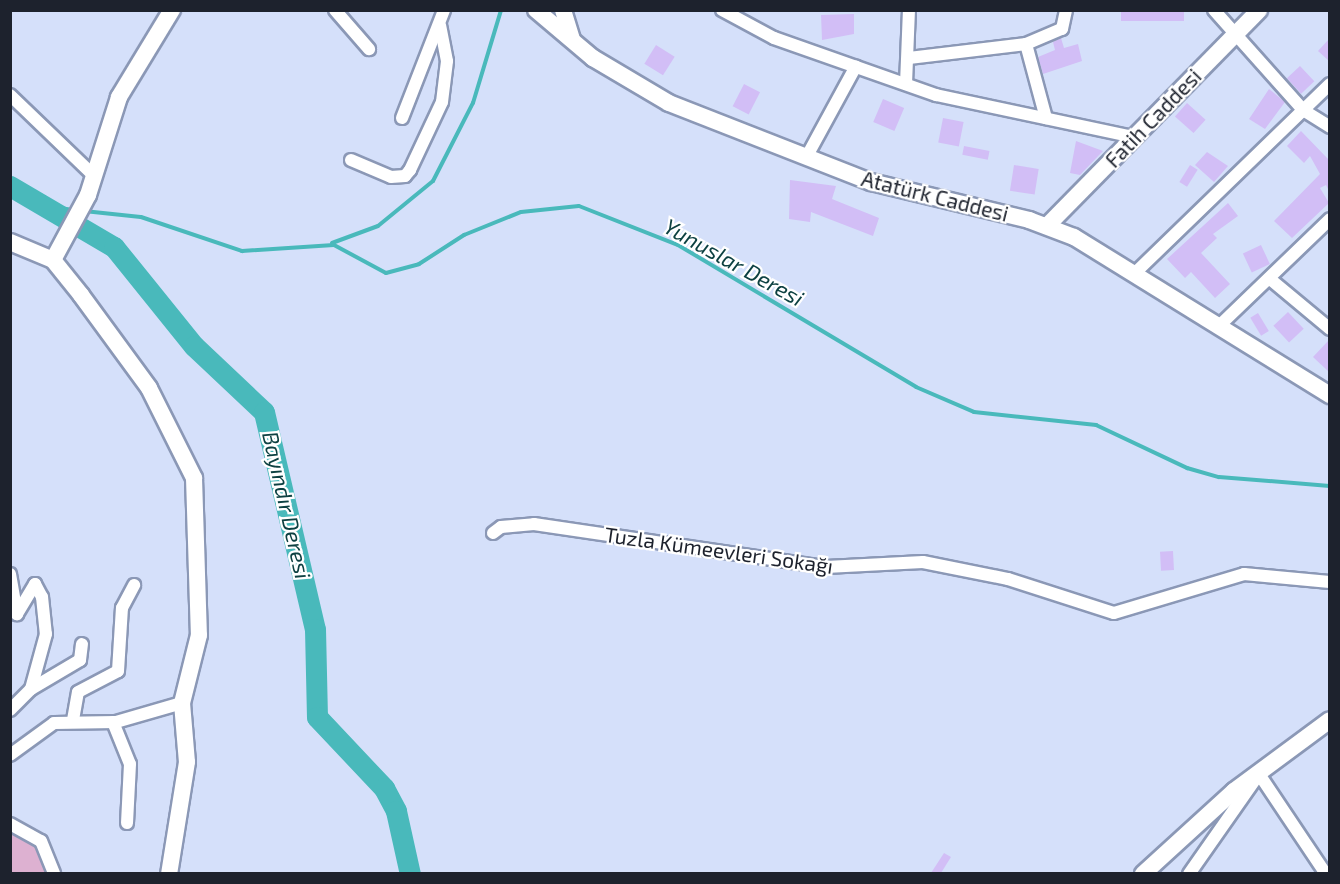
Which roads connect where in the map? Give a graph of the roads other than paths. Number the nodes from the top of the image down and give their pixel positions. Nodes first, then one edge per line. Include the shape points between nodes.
1 (172, 10) edge
2 (335, 10) edge
3 (444, 10) edge
4 (536, 10) edge
5 (563, 10) edge
6 (722, 10) edge
7 (909, 10) edge
8 (1066, 10) edge
9 (1214, 10) edge
10 (1259, 10) edge
11 (440, 26) junction
12 (1234, 35) junction
13 (572, 40) junction
14 (1026, 44) junction
15 (369, 49) dead end
16 (909, 58) junction
17 (856, 66) junction
18 (906, 84) junction
19 (1329, 84) edge
20 (10, 95) edge
21 (1303, 110) junction
22 (402, 118) dead end
23 (1046, 118) junction
24 (1329, 127) edge
25 (1134, 137) junction
26 (807, 156) junction
27 (351, 160) dead end
28 (91, 173) junction
29 (1329, 219) edge
30 (1048, 225) junction
31 (10, 242) edge
32 (57, 253) junction
33 (1136, 272) junction
34 (1270, 279) junction
35 (1220, 325) junction
36 (1329, 329) edge
37 (1329, 395) edge
38 (493, 533) dead end
39 (10, 574) edge
40 (1329, 582) edge
41 (134, 585) dead end
42 (82, 644) dead end
43 (31, 689) junction
44 (182, 703) junction
45 (10, 710) edge
46 (73, 720) junction
47 (1329, 720) edge
48 (113, 722) junction
49 (10, 755) edge
50 (1259, 774) junction
51 (127, 823) dead end
52 (10, 824) edge
53 (54, 873) edge
54 (169, 873) edge
55 (1143, 873) edge
56 (1189, 873) edge
57 (1326, 873) edge

1 - 28 street via 119,97
2 - 15 street
3 - 11 street
4 - 13 street, Atatürk Caddesi
5 - 13 street
6 - 17 street via 774,38
7 - 16 street
8 - 14 street via 1062,29
9 - 12 street
10 - 12 street, Fatih Caddesi
11 - 22 street
11 - 27 street via 447,61 442,102 410,170 405,176 390,177
12 - 21 street
12 - 25 street, Fatih Caddesi
13 - 26 street, Atatürk Caddesi via 661,99
14 - 16 street
14 - 23 street
16 - 18 street
17 - 18 street
17 - 26 street
18 - 23 street
19 - 21 street
20 - 28 street
21 - 24 street
21 - 33 street
23 - 25 street
25 - 30 street, Fatih Caddesi
26 - 30 street, Atatürk Caddesi via 871,182
28 - 32 street via 88,195
29 - 34 street
30 - 33 street, Atatürk Caddesi
31 - 32 street
32 - 44 street via 148,388 190,465 197,495 200,603 196,650
33 - 35 street, Atatürk Caddesi
34 - 35 street
34 - 36 street
35 - 37 street, Atatürk Caddesi
38 - 40 street, Tuzla Kümeevleri Sokağı via 501,527 534,524 826,567 923,562 1008,579 1114,613 1244,574
39 - 43 street via 17,614 32,586 38,585 42,597 46,634
41 - 46 street via 122,608 118,671 78,692
42 - 43 street via 80,660
43 - 45 street
44 - 48 street
44 - 54 street via 187,762
46 - 48 street
46 - 49 street via 54,723
47 - 50 street
48 - 51 street via 130,764
50 - 55 street
50 - 56 street
50 - 57 street
52 - 53 street via 41,841

